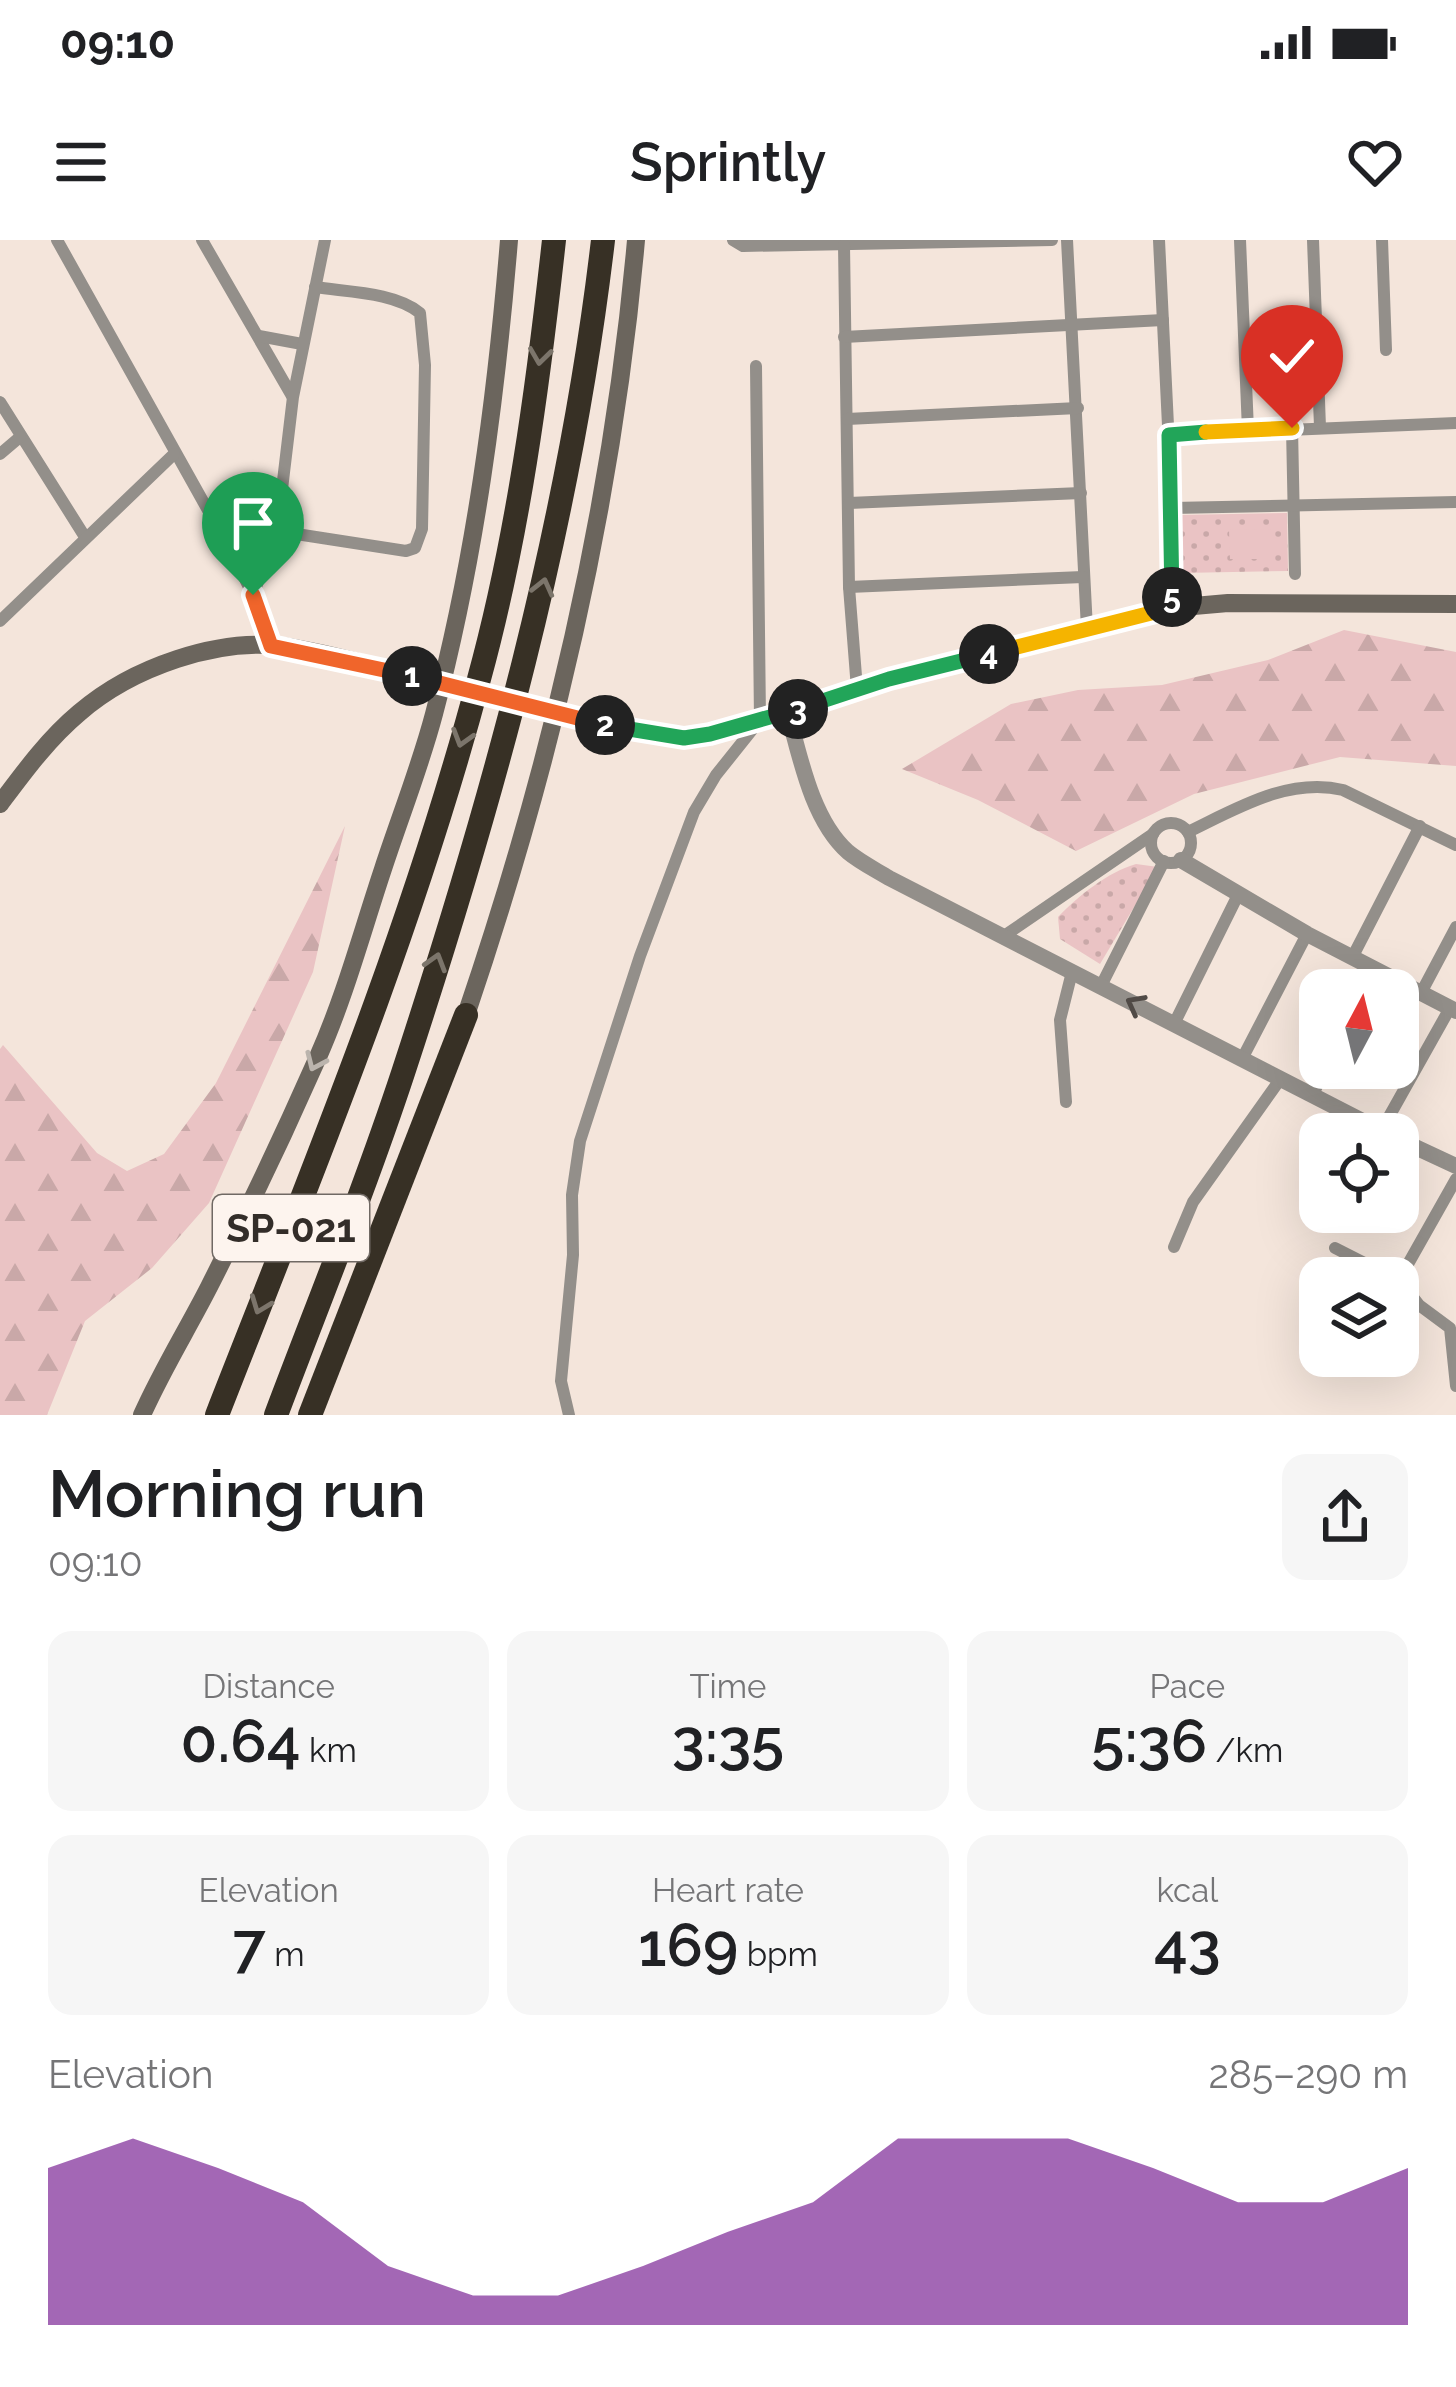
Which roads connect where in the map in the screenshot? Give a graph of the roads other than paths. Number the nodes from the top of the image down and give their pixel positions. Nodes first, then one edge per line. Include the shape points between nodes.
1 (57, 240) edge
2 (202, 240) edge
3 (325, 240) edge
4 (509, 240) edge
5 (554, 240) edge
6 (603, 240) edge
7 (636, 240) edge
8 (734, 240) edge
9 (1052, 240) edge
10 (1067, 240) edge
11 (1159, 240) edge
12 (1240, 240) edge
13 (1312, 240) edge
14 (1382, 240) edge
15 (844, 245) junction
16 (315, 287) junction
17 (1163, 320) junction
18 (1071, 325) junction
19 (259, 336) junction
20 (844, 338) junction
21 (302, 344) junction
22 (1386, 350) dead end
23 (756, 366) dead end
24 (293, 397) junction
25 (0, 402) edge
26 (1078, 409) junction
27 (847, 419) junction
28 (1456, 423) edge
29 (1320, 427) junction
30 (1292, 428) junction
31 (1248, 430) junction
32 (1169, 435) junction
33 (20, 436) junction
34 (0, 454) edge
35 (174, 454) junction
36 (1081, 493) junction
37 (1456, 502) edge
38 (849, 503) junction
39 (1172, 508) junction
40 (1293, 508) junction
41 (277, 531) junction
42 (85, 537) junction
43 (1295, 574) dead end
44 (1083, 577) junction
45 (849, 587) junction
46 (253, 595) junction
47 (1456, 604) edge
48 (1171, 608) junction
49 (0, 621) edge
50 (1087, 629) junction
51 (271, 646) junction
52 (857, 689) junction
53 (788, 712) junction
54 (760, 720) junction
55 (0, 804) edge
56 (1420, 826) junction
57 (1188, 832) junction
58 (1153, 834) junction
59 (1456, 845) edge
60 (1120, 858) junction
61 (1167, 859) junction
62 (1238, 895) junction
63 (1456, 927) edge
64 (1307, 934) junction
65 (1004, 936) junction
66 (1353, 956) junction
67 (1375, 969) edge
68 (1072, 972) junction
69 (1101, 986) junction
70 (1421, 992) joint
71 (1453, 1009) edge
72 (466, 1015) junction
73 (1174, 1024) junction
74 (1242, 1059) junction
75 (1279, 1081) junction
76 (1316, 1089) edge
77 (1312, 1096) junction
78 (1066, 1102) dead end
79 (1346, 1113) edge
80 (1400, 1113) edge
81 (1419, 1148) edge
82 (1456, 1166) edge
83 (1456, 1179) edge
84 (1174, 1247) dead end
85 (1335, 1248) dead end
86 (1353, 1257) edge
87 (1411, 1257) edge
88 (1419, 1305) edge
89 (1456, 1386) edge
90 (142, 1415) edge
91 (217, 1415) edge
92 (276, 1415) edge
93 (310, 1415) edge
94 (326, 1415) edge
95 (568, 1415) edge

1 - 35 street
2 - 19 street
3 - 16 street
4 -> 90 main road via 470,551 413,782 319,1055
5 -> 91 highway, SP-021 via 535,390 480,676 400,941
92 -> 6 highway, SP-021 via 403,1074 518,686 555,533
7 - 72 main road via 611,444 578,615
8 - 15 street
9 - 15 street
10 - 18 street
11 - 17 street
12 - 31 street
13 - 29 street
14 - 22 street
15 - 20 street
16 - 21 street
16 - 41 street via 421,313 422,529 406,551
17 - 18 street
17 - 32 street
18 - 20 street
18 - 26 street
19 - 21 street
19 - 24 street
20 - 27 street
21 - 24 street
23 - 54 street
24 - 41 street
25 - 33 street
26 - 27 street
26 - 36 street
27 - 38 street
28 - 29 street
29 - 30 street
30 - 31 street
30 - 40 street
31 - 32 street
32 - 39 street
33 - 34 street
33 - 42 street
35 - 42 street
35 - 46 street
36 - 38 street
36 - 44 street
37 - 40 street
38 - 45 street
39 - 40 street
39 - 48 street
40 - 43 street
41 - 46 street
42 - 49 street
44 - 45 street
44 - 50 street
45 - 52 street
46 - 51 street
47 - 48 main road
48 - 50 main road
50 - 52 main road
51 - 54 main road, bridge via 684,738
51 - 55 main road via 163,664 121,684 80,712
52 - 53 main road
53 - 54 main road
53 - 65 street via 820,811 849,853
54 - 95 street via 694,812 586,1120 572,1196 561,1381
56 - 57 street via 1343,790 1307,785
56 - 59 street
56 - 66 street
57 - 58 street via 1167,824
57 - 61 street via 1190,848
58 - 60 street
58 - 61 street
60 - 61 street
60 - 65 street
61 - 62 street
61 - 69 street
62 - 64 street
62 - 73 street
63 - 70 street
64 - 66 street
64 - 74 street
65 - 68 street
66 - 67 street
68 - 69 street
68 - 78 street via 1060,1020
73 -> 69 street
70 - 71 street
71 - 80 street
72 - 93 highway
72 - 94 highway
73 - 74 street
74 - 75 street
75 - 77 street
75 - 84 street via 1193,1202
76 - 77 street
77 - 79 street
81 - 82 street
83 - 87 street
85 - 86 street
88 - 89 street via 1450,1328

